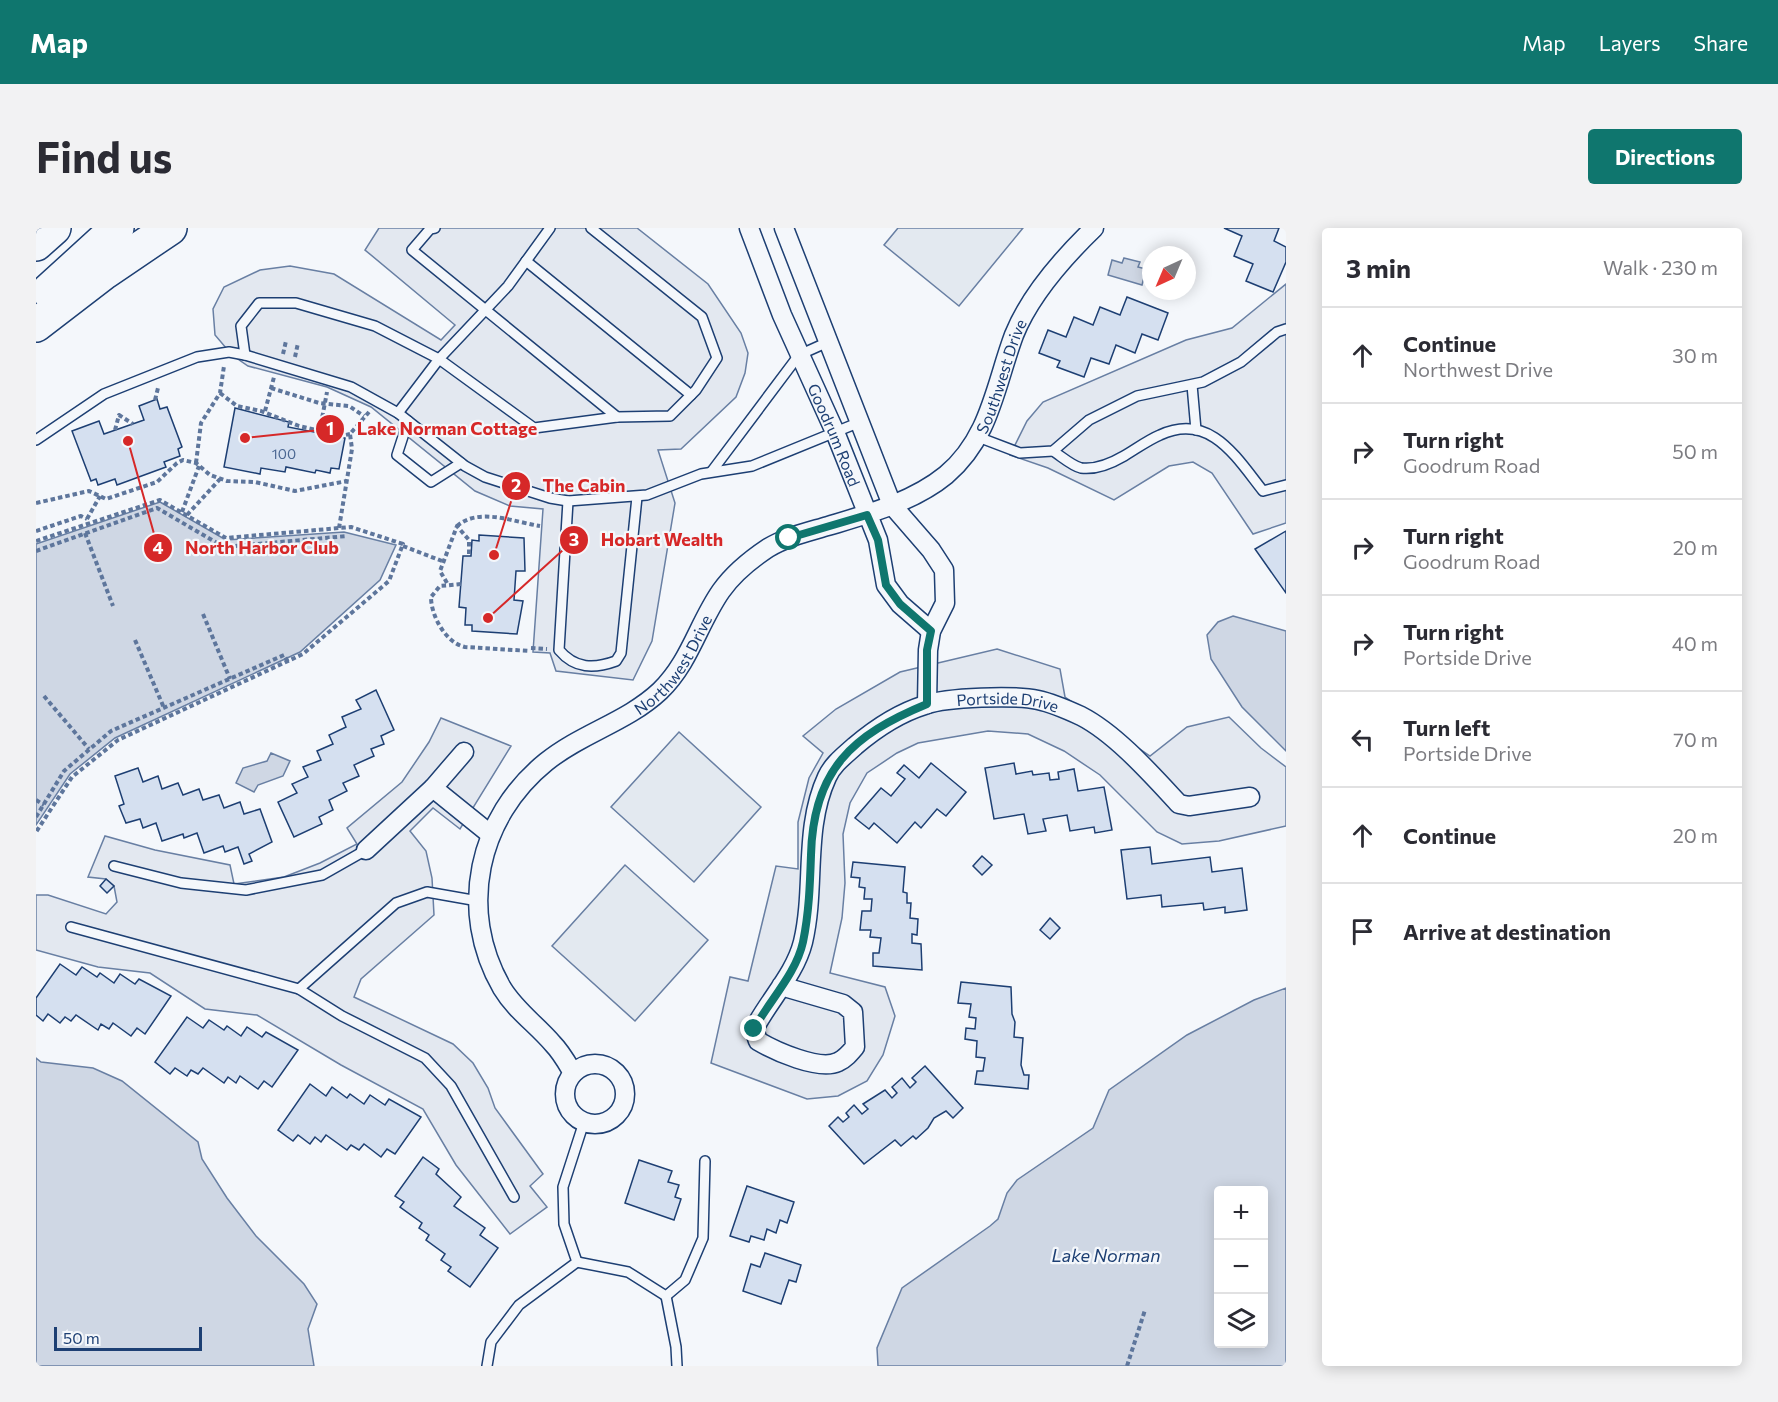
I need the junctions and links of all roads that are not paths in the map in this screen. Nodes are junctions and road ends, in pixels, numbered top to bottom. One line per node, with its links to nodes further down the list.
1 (54, 228): 11 (highway)
2 (89, 228): 13 (highway)
3 (117, 228): 14 (highway)
4 (170, 228): 16 (highway)
5 (435, 228): 15 (lane)
6 (550, 228): 12 (lane)
7 (591, 228): 23 (lane)
8 (749, 228): 20 (street, Goodrum Road)
9 (784, 228): 18 (street, Goodrum Road)
10 (1094, 228): 30 (street, Southwest Drive)
11 (36, 244)
12 (526, 261): 15 (lane); 23 (lane)
13 (36, 276)
14 (36, 302)
15 (486, 310): 21 (lane); 25 (lane)
16 (36, 325)
17 (1286, 329): 22 (lane)
18 (828, 342): 20 (lane); 27 (street, Goodrum Road)
19 (245, 355): 21 (lane); 24 (lane); 31 (lane)
20 (799, 355): 29 (street, Goodrum Road); 34 (lane)
21 (439, 359): 24 (lane); 25 (lane)
22 (1192, 385): 28 (lane); 32 (lane)
23 (691, 395): 25 (lane)
24 (398, 413): 26 (lane)
25 (617, 417)
26 (408, 421): 33 (lane); 33 (lane)
27 (860, 422): 29 (lane); 38 (street, Goodrum Road)
28 (1196, 430): 32 (lane); 35 (lane)
29 (836, 432): 34 (lane); 39 (street, Goodrum Road)
30 (978, 437): 32 (lane); 38 (street, Southwest Drive)
31 (36, 441)
32 (1053, 451)
33 (463, 465): 37 (lane)
34 (712, 471): 36 (lane)
35 (1286, 485)
36 (637, 497): 37 (lane); 37 (lane)
37 (568, 501)
38 (892, 505): 39 (street, Southwest Drive); 40 (street, Goodrum Road)
39 (867, 515): 40 (street, Goodrum Road); 45 (street, Northwest Drive)
40 (931, 631): 41 (street, Goodrum Road)
41 (927, 704): 44 (street, Portside Drive); 50 (street, Portside Drive)
42 (464, 752): 43 (street)
43 (433, 788): 45 (street); 46 (street)
44 (1250, 797)
45 (490, 834): 48 (street, Northwest Drive)
46 (366, 850): 47 (lane)
47 (114, 866)
48 (478, 901): 51 (lane); 52 (street, Northwest Drive)
49 (71, 927): 51 (lane)
50 (781, 986): 50 (street)
51 (299, 989): 55 (lane)
52 (573, 1072): 53 (street); 53 (street)
53 (584, 1122): 56 (lane)
54 (705, 1161): 57 (lane)
55 (514, 1197)
56 (577, 1262): 57 (lane); 58 (lane)
57 (666, 1296): 59 (lane)
58 (487, 1366)
59 (677, 1366)

